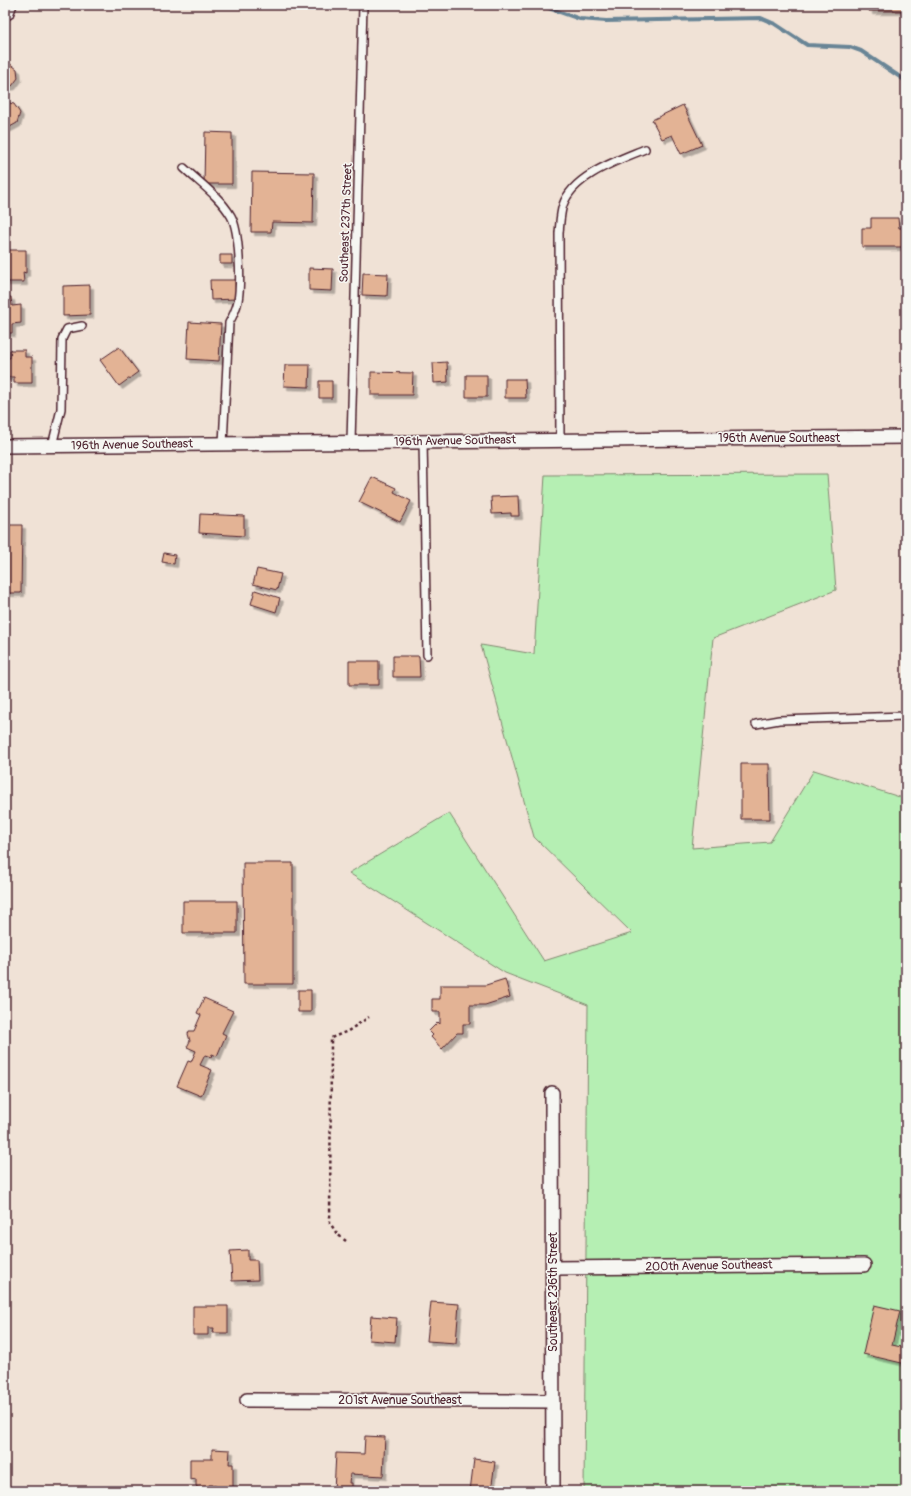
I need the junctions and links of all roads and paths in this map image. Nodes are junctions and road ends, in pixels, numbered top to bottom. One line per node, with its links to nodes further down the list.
1 (13, 5): 3 (lane)
2 (363, 5): 10 (lane, Southeast 237th Street)
3 (5, 16)
4 (645, 149): 8 (lane)
5 (184, 168): 11 (lane)
6 (82, 326): 13 (lane)
7 (906, 437): 8 (street, 196th Avenue Southeast)
8 (560, 440): 9 (street, 196th Avenue Southeast)
9 (423, 441): 10 (street, 196th Avenue Southeast); 14 (lane)
10 (351, 442): 11 (street, 196th Avenue Southeast)
11 (223, 444): 13 (street, 196th Avenue Southeast)
12 (5, 446): 13 (street, 196th Avenue Southeast)
13 (52, 446)
14 (427, 655)
15 (906, 716): 16 (lane)
16 (756, 724)
17 (369, 1017): 19 (path)
18 (552, 1093): 21 (street, Southeast 236th Street)
19 (346, 1241)
20 (864, 1265): 21 (street, 200th Avenue Southeast)
21 (553, 1268): 23 (street, Southeast 236th Street)
22 (247, 1400): 23 (street, 201st Avenue Southeast)
23 (553, 1401): 24 (street, Southeast 236th Street)
24 (553, 1491)

